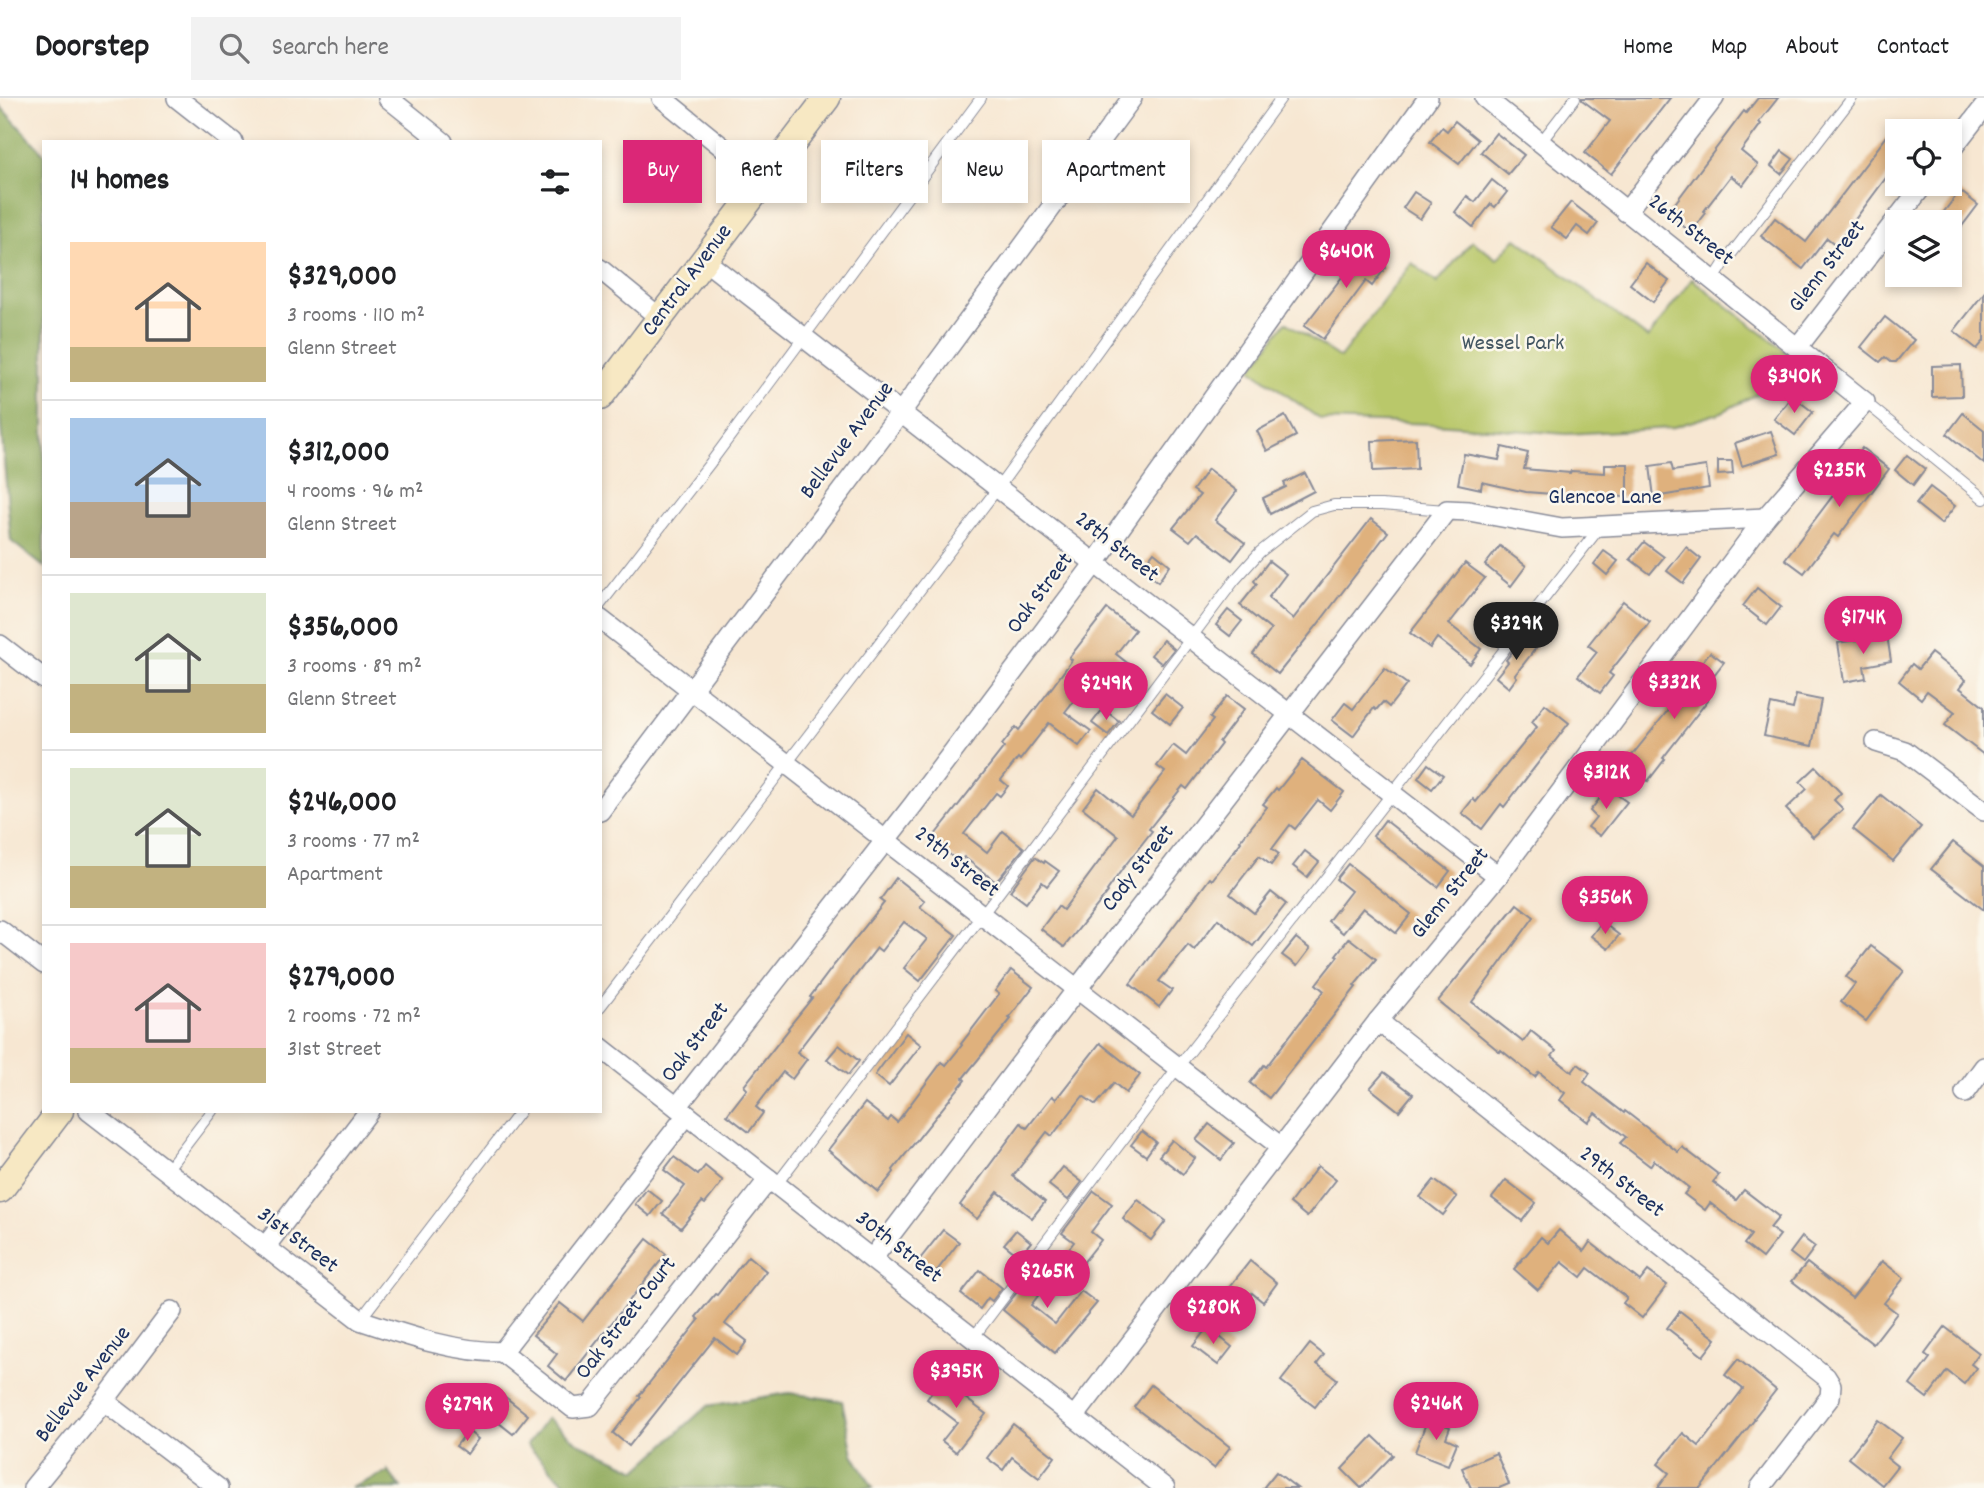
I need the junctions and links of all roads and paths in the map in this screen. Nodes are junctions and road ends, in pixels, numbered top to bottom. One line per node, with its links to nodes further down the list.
1 (177, 98): 15 (street)
2 (388, 98): 16 (street)
3 (662, 98): 18 (street)
4 (827, 98): 17 (street, Central Avenue)
5 (981, 98): 27 (lane)
6 (1132, 98): 31 (street, Bellevue Avenue)
7 (1281, 98): 32 (lane)
8 (1428, 98): 37 (street, Oak Street)
9 (1485, 98): 19 (street, 26th Street)
10 (1575, 98): 19 (lane)
11 (1714, 98): 22 (street)
12 (1852, 98): 25 (lane)
13 (1984, 107): 14 (street)
14 (1962, 135)
15 (230, 140)
16 (440, 140)
17 (795, 140)
18 (716, 142)
19 (1541, 142): 22 (street, 26th Street)
20 (1915, 196): 28 (street, Glenn Street)
21 (747, 203): 23 (street, Central Avenue)
22 (1626, 212): 25 (street, 26th Street)
23 (704, 260): 26 (street, Central Avenue); 27 (street, 28th Street)
24 (602, 271): 26 (street)
25 (1713, 281): 28 (street, 26th Street)
26 (660, 318): 29 (street, Central Avenue)
27 (803, 337): 31 (street, 28th Street); 38 (lane)
28 (1797, 348): 30 (street, 26th Street)
29 (602, 394)
30 (1865, 402): 33 (lane); 35 (street, Glenn Street)
31 (901, 412): 32 (street, 28th Street); 43 (street, Bellevue Avenue)
32 (998, 488): 37 (street, 28th Street); 46 (lane)
33 (1984, 499)
34 (1447, 510): 36 (street, Glencoe Lane); 40 (lane); 44 (street, Cody Street)
35 (1765, 518): 36 (street, Glencoe Lane); 51 (street, Glenn Street)
36 (1601, 526): 47 (lane)
37 (1095, 563): 40 (street, 28th Street); 50 (street, Oak Street)
38 (602, 602)
39 (602, 620): 43 (street, 29th Street)
40 (1191, 638): 44 (street, 28th Street); 52 (lane)
41 (0, 645): 42 (street)
42 (42, 677)
43 (693, 690): 46 (street, 29th Street); 48 (street, Bellevue Avenue)
44 (1289, 714): 47 (street, 28th Street); 55 (street, Cody Street)
45 (1876, 743): 49 (street)
46 (787, 763): 50 (street, 29th Street); 56 (lane)
47 (1392, 793): 51 (street, 28th Street); 59 (lane)
48 (602, 808)
49 (1984, 811)
50 (886, 839): 52 (street, 29th Street); 62 (street, Oak Street)
51 (1498, 876): 57 (street, Glenn Street)
52 (982, 915): 55 (street, 29th Street); 70 (lane)
53 (0, 930): 54 (street)
54 (42, 962)
55 (1077, 989): 59 (street, 29th Street); 73 (street, Cody Street)
56 (602, 1004)
57 (1378, 1021): 68 (street, Glenn Street); 83 (street, 29th Street)
58 (602, 1049): 62 (street, 30th Street)
59 (1178, 1067): 68 (street, 29th Street); 76 (lane)
60 (1984, 1067): 61 (street)
61 (1965, 1093)
62 (682, 1111): 70 (street, 30th Street); 77 (street, Oak Street)
63 (58, 1113): 71 (street)
64 (92, 1113): 69 (street, 31st Street)
65 (210, 1113): 69 (lane)
66 (367, 1113): 72 (street)
67 (518, 1113): 75 (lane)
68 (1281, 1147): 79 (street, Glenn Street)
69 (166, 1171): 72 (street, 31st Street)
70 (772, 1182): 73 (street, 30th Street); 77 (street, Oak Street Court)
71 (0, 1190)
72 (265, 1247): 75 (street, 31st Street)
73 (872, 1259): 76 (street, 30th Street)
74 (172, 1311): 78 (street, Bellevue Avenue)
75 (360, 1320): 77 (street, 31st Street)
76 (973, 1338): 79 (street, 30th Street)
77 (502, 1352)
78 (104, 1401): 80 (street, Bellevue Avenue); 81 (street)
79 (1074, 1417): 82 (street, 30th Street)
80 (33, 1488)
81 (218, 1488)
82 (1165, 1488)
83 (1760, 1488)

